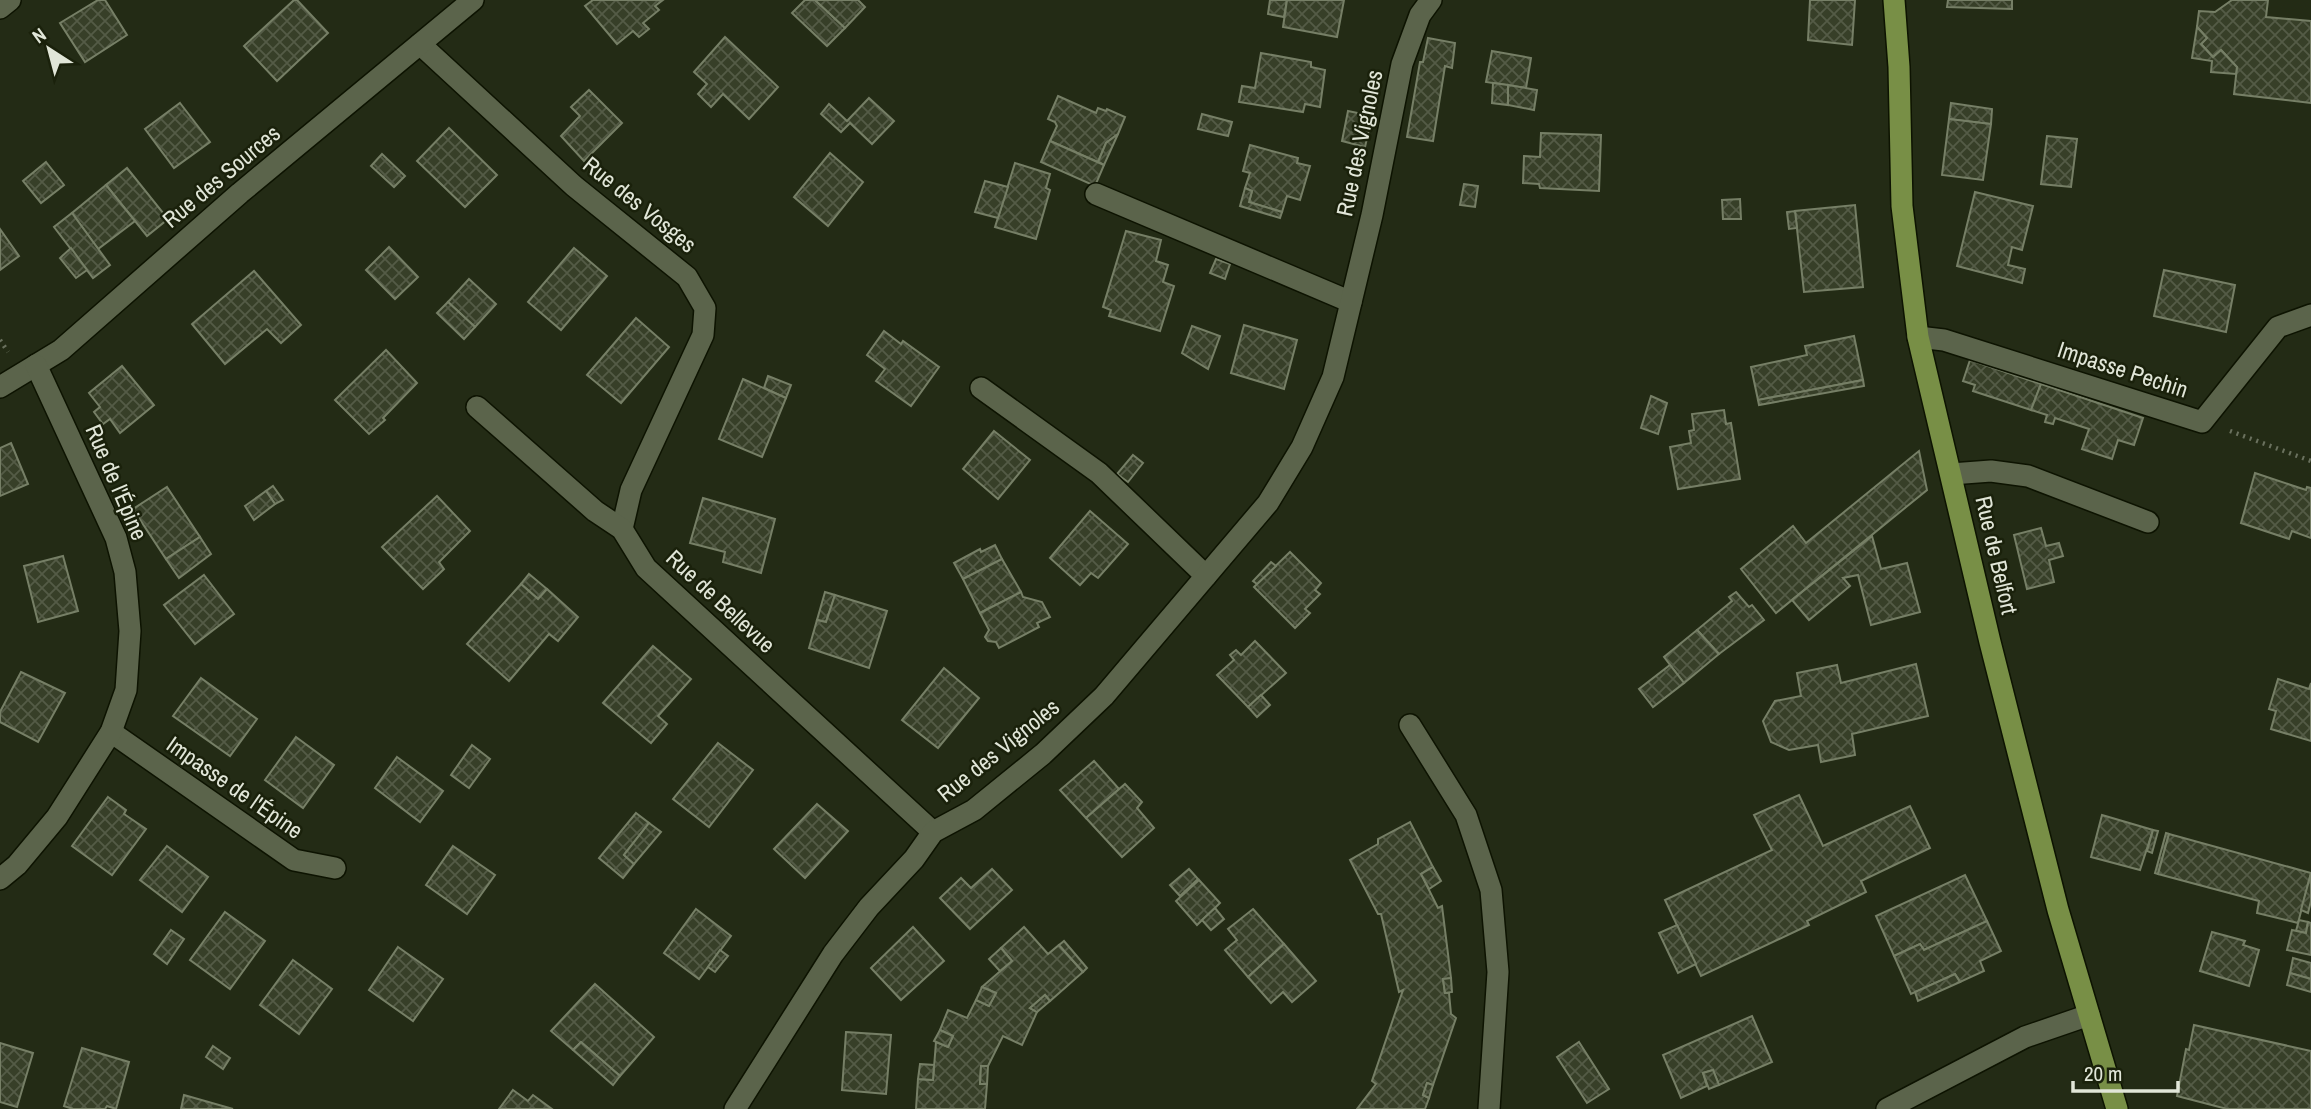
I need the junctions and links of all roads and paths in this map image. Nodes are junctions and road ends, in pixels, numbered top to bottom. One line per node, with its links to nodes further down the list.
1 (10, 0): 5 (street)
2 (472, 0): 6 (street, Rue des Sources)
3 (1432, 0): 8 (street, Rue des Vignoles)
4 (1894, 0): 10 (main road, Rue de Belfort)
5 (0, 8)
6 (420, 44): 11 (street, Rue des Sources); 19 (street, Rue des Vosges)
7 (1096, 194): 8 (street)
8 (1351, 302): 20 (street, Rue des Vignoles)
9 (2311, 315): 15 (street, Impasse Pechin)
10 (1918, 337): 15 (street, Impasse Pechin); 17 (main road, Rue de Belfort)
11 (36, 365): 12 (street, Rue des Sources); 22 (street, Rue de l'Épine)
12 (0, 387)
13 (981, 388): 20 (street)
14 (477, 407): 19 (street, Rue de Bellevue)
15 (2202, 422): 16 (path)
16 (2311, 461)
17 (1951, 474): 18 (street); 26 (main road, Rue de Belfort)
18 (2148, 522)
19 (622, 529): 23 (street, Rue de Bellevue)
20 (1206, 576): 23 (street, Rue des Vignoles)
21 (1410, 725): 28 (street)
22 (111, 732): 24 (street, Impasse de l'Épine); 25 (street, Rue de l'Épine)
23 (933, 832): 27 (street, Rue des Vignoles)
24 (335, 868)
25 (0, 879)
26 (2089, 1015): 29 (street); 30 (main road, Rue de Belfort)
27 (744, 1105)
28 (1489, 1109)
29 (1887, 1109)
30 (2118, 1109)

